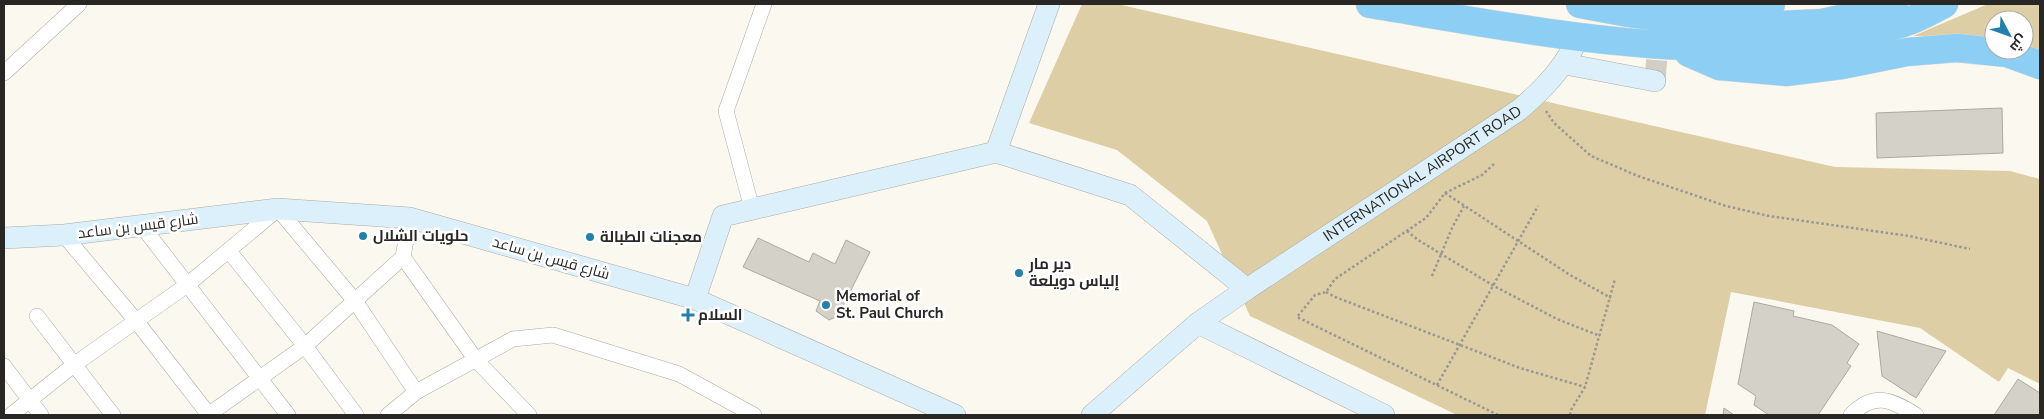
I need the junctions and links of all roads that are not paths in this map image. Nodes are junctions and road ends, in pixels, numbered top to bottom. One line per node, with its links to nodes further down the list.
1 (79, 4): 14 (street)
2 (764, 4): 18 (street)
3 (1049, 4): 16 (main road)
4 (1370, 4): 10 (highway)
5 (1580, 4): 9 (highway)
6 (1771, 4): 9 (highway)
7 (1894, 4): 9 (highway)
8 (1944, 4): 11 (highway)
9 (1628, 13)
10 (1579, 38): 11 (highway); 12 (main road, INTERNATIONAL AIRPORT ROAD)
11 (1674, 47): 13 (highway)
12 (1565, 64): 15 (main road); 26 (main road, INTERNATIONAL AIRPORT ROAD)
13 (2040, 65)
14 (4, 73)
15 (1655, 81)
16 (996, 152): 18 (main road); 26 (main road)
17 (278, 209): 19 (main road, شارع قيس بن ساعد); 20 (main road, شارع قيس بن ساعد); 23 (street); 28 (street)
18 (752, 209): 27 (main road)
19 (410, 218): 24 (street); 27 (main road, شارع قيس بن ساعد)
20 (142, 226): 21 (main road, شارع قيس بن ساعد); 25 (street)
21 (64, 235): 22 (main road, شارع قيس بن ساعد); 30 (street)
22 (4, 238)
23 (229, 251): 25 (street); 32 (street)
24 (403, 257): 28 (street); 33 (street)
25 (187, 285): 30 (street); 36 (street)
26 (1247, 289): 31 (main road, INTERNATIONAL AIRPORT ROAD)
27 (695, 300): 48 (main road, شارع قيس بن ساعد)
28 (356, 301): 32 (street); 37 (street)
29 (37, 316): 34 (street)
30 (137, 322): 34 (street); 43 (street)
31 (1198, 323): 49 (main road); 50 (main road)
32 (305, 346): 36 (street); 45 (street)
33 (476, 360): 37 (street); 46 (street); 47 (street)
34 (75, 364): 38 (street); 42 (street)
35 (4, 366): 38 (street)
36 (259, 379): 43 (street); 44 (street)
37 (416, 392): 39 (street)
38 (30, 401): 40 (street); 41 (street)
39 (396, 413)
40 (12, 415)
41 (41, 415)
42 (113, 415)
43 (208, 415)
44 (288, 415)
45 (356, 415)
46 (529, 415)
47 (754, 415)
48 (955, 415)
49 (1092, 415)
50 (1384, 415)
51 (1851, 415): 52 (street)
52 (1916, 415)

